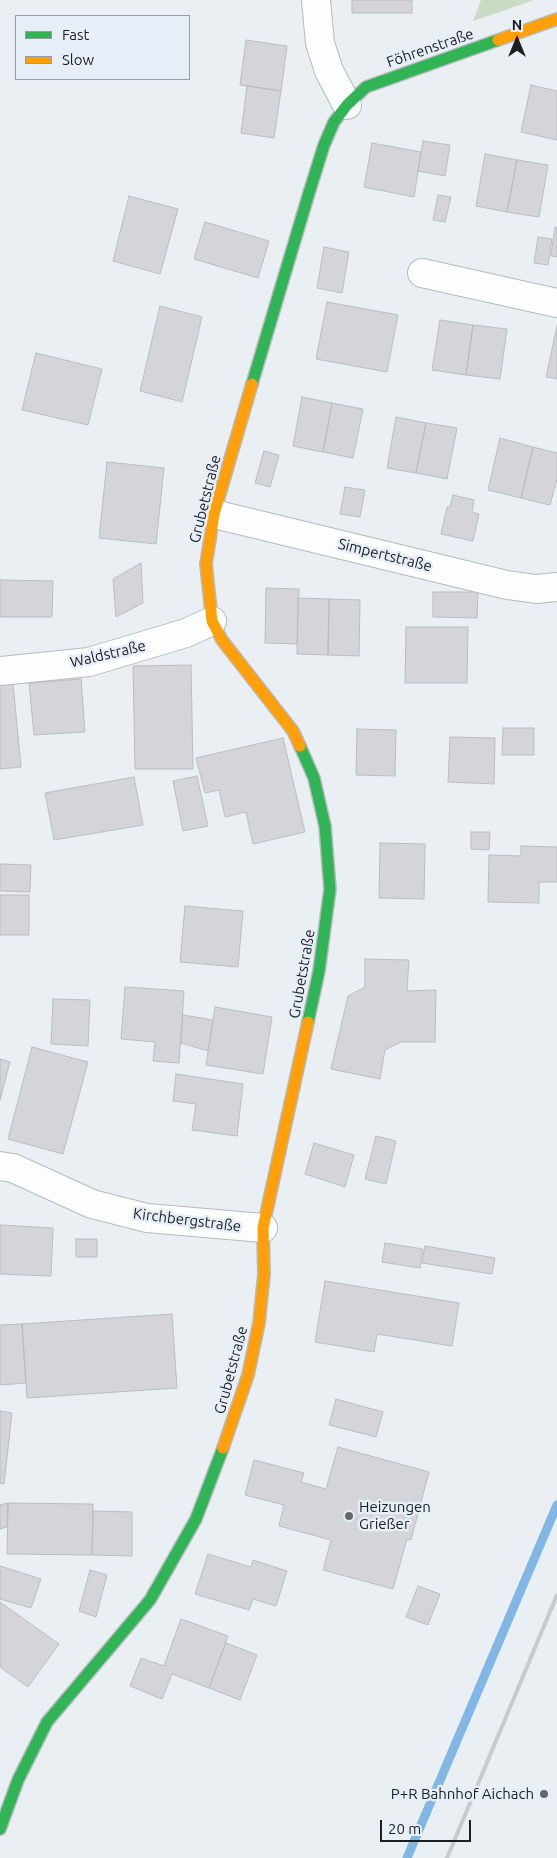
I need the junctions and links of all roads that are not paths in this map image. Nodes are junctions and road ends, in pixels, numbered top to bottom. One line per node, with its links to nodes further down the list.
1 (316, 0): 3 (street)
2 (557, 19): 3 (street, Föhrenstraße)
3 (347, 105): 6 (street, Grubetstraße)
4 (422, 272): 5 (street)
5 (557, 303)
6 (214, 514): 7 (street, Simpertstraße); 8 (street, Grubetstraße)
7 (557, 587)
8 (212, 621): 9 (street, Waldstraße); 11 (street, Grubetstraße)
9 (0, 671)
10 (0, 1166): 11 (street, Kirchbergstraße)
11 (264, 1228): 12 (street, Grubetstraße)
12 (0, 1829)

